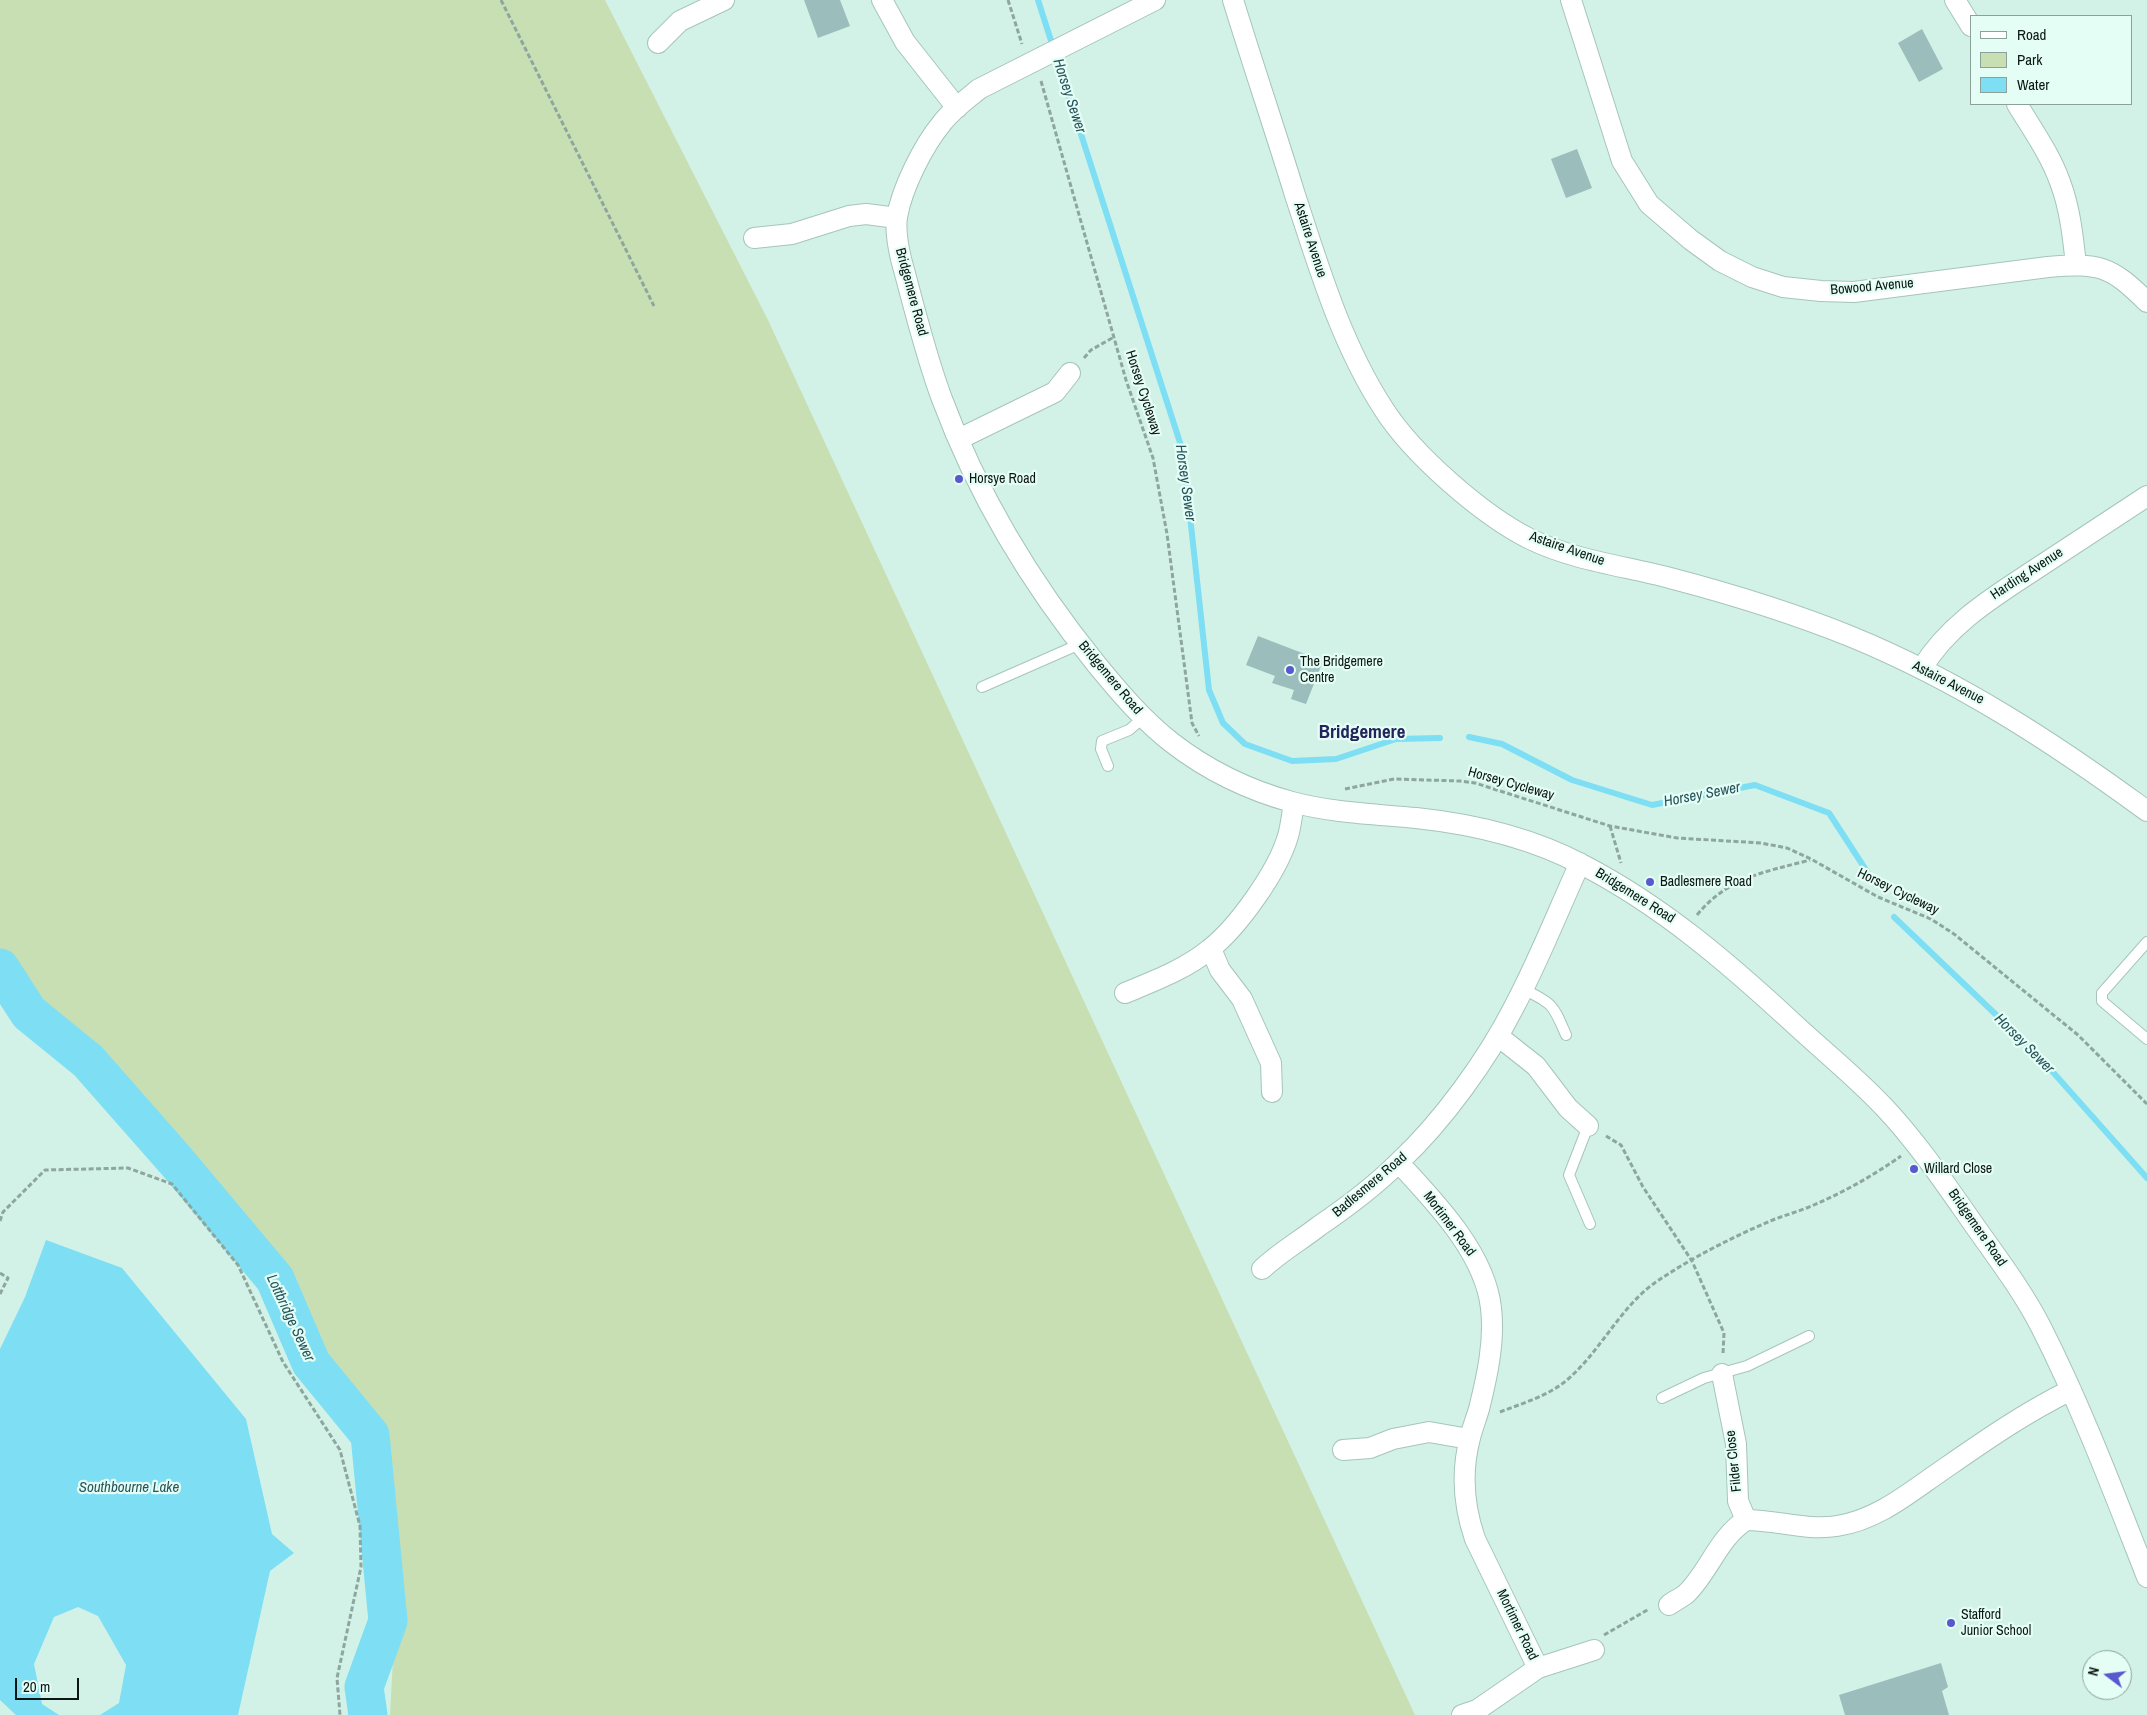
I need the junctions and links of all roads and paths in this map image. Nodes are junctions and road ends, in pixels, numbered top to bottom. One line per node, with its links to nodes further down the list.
1 (501, 0): 18 (path)
2 (724, 0): 10 (street)
3 (882, 0): 13 (street)
4 (1008, 0): 11 (path, Horsey Cycleway)
5 (1154, 0): 11 (street, Bridgemere Road)
6 (1233, 0): 24 (street, Astaire Avenue)
7 (1571, 0): 16 (street, Bowood Avenue)
8 (1955, 0): 9 (street)
9 (1970, 24)
10 (658, 43)
11 (1037, 59): 13 (street, Bridgemere Road); 19 (path, Horsey Cycleway)
12 (2018, 105): 16 (street)
13 (957, 108): 14 (street, Bridgemere Road)
14 (897, 218): 15 (street); 21 (street, Bridgemere Road)
15 (754, 238)
16 (2076, 265): 17 (street, Bowood Avenue)
17 (2147, 302)
18 (654, 306)
19 (1114, 337): 20 (path); 27 (path, Horsey Cycleway)
20 (1070, 373): 21 (street)
21 (959, 439): 23 (street, Bridgemere Road)
22 (2147, 496): 24 (street, Harding Avenue)
23 (1080, 644): 25 (lane); 26 (street, Bridgemere Road)
24 (1922, 668): 31 (street, Astaire Avenue)
25 (982, 687)
26 (1143, 718): 28 (lane); 30 (street, Bridgemere Road)
27 (1202, 743)
28 (1108, 766)
29 (1337, 790): 32 (path, Horsey Cycleway)
30 (1294, 802): 34 (street, Bridgemere Road); 38 (street)
31 (2147, 811)
32 (1610, 826): 33 (path, Horsey Cycleway); 35 (path)
33 (1811, 859): 36 (path); 45 (path, Horsey Cycleway)
34 (1580, 863): 35 (street, Bridgemere Road); 39 (street, Badlesmere Road)
35 (1630, 891): 36 (street, Bridgemere Road)
36 (1685, 929): 47 (street, Bridgemere Road)
37 (2147, 942): 43 (lane)
38 (1211, 949): 40 (street); 44 (street)
39 (1523, 989): 41 (lane); 42 (street, Badlesmere Road)
40 (1125, 993)
41 (1566, 1035)
42 (1498, 1036): 46 (street); 48 (street, Badlesmere Road)
43 (2147, 1039)
44 (1272, 1092)
45 (2147, 1104)
46 (1588, 1126): 50 (lane); 51 (path)
47 (1918, 1145): 51 (path); 57 (street, Bridgemere Road)
48 (1398, 1163): 52 (street, Badlesmere Road); 59 (street, Mortimer Road)
49 (0, 1221): 68 (path)
50 (1590, 1224)
51 (1692, 1261): 56 (path); 59 (path)
52 (1262, 1270)
53 (0, 1273): 54 (path)
54 (0, 1294)
55 (1809, 1336): 56 (lane)
56 (1722, 1374): 58 (lane); 62 (street, Filder Close)
57 (2070, 1390): 62 (street); 63 (street, Bridgemere Road)
58 (1662, 1398)
59 (1478, 1412): 60 (street, Mortimer Road)
60 (1470, 1439): 61 (street); 66 (street, Mortimer Road)
61 (1343, 1450)
62 (1746, 1520): 64 (street)
63 (2147, 1577)
64 (1669, 1605): 65 (path)
65 (1594, 1650): 66 (street, Mortimer Road)
66 (1538, 1668): 67 (street, Mortimer Road)
67 (1472, 1713)
68 (340, 1715)

